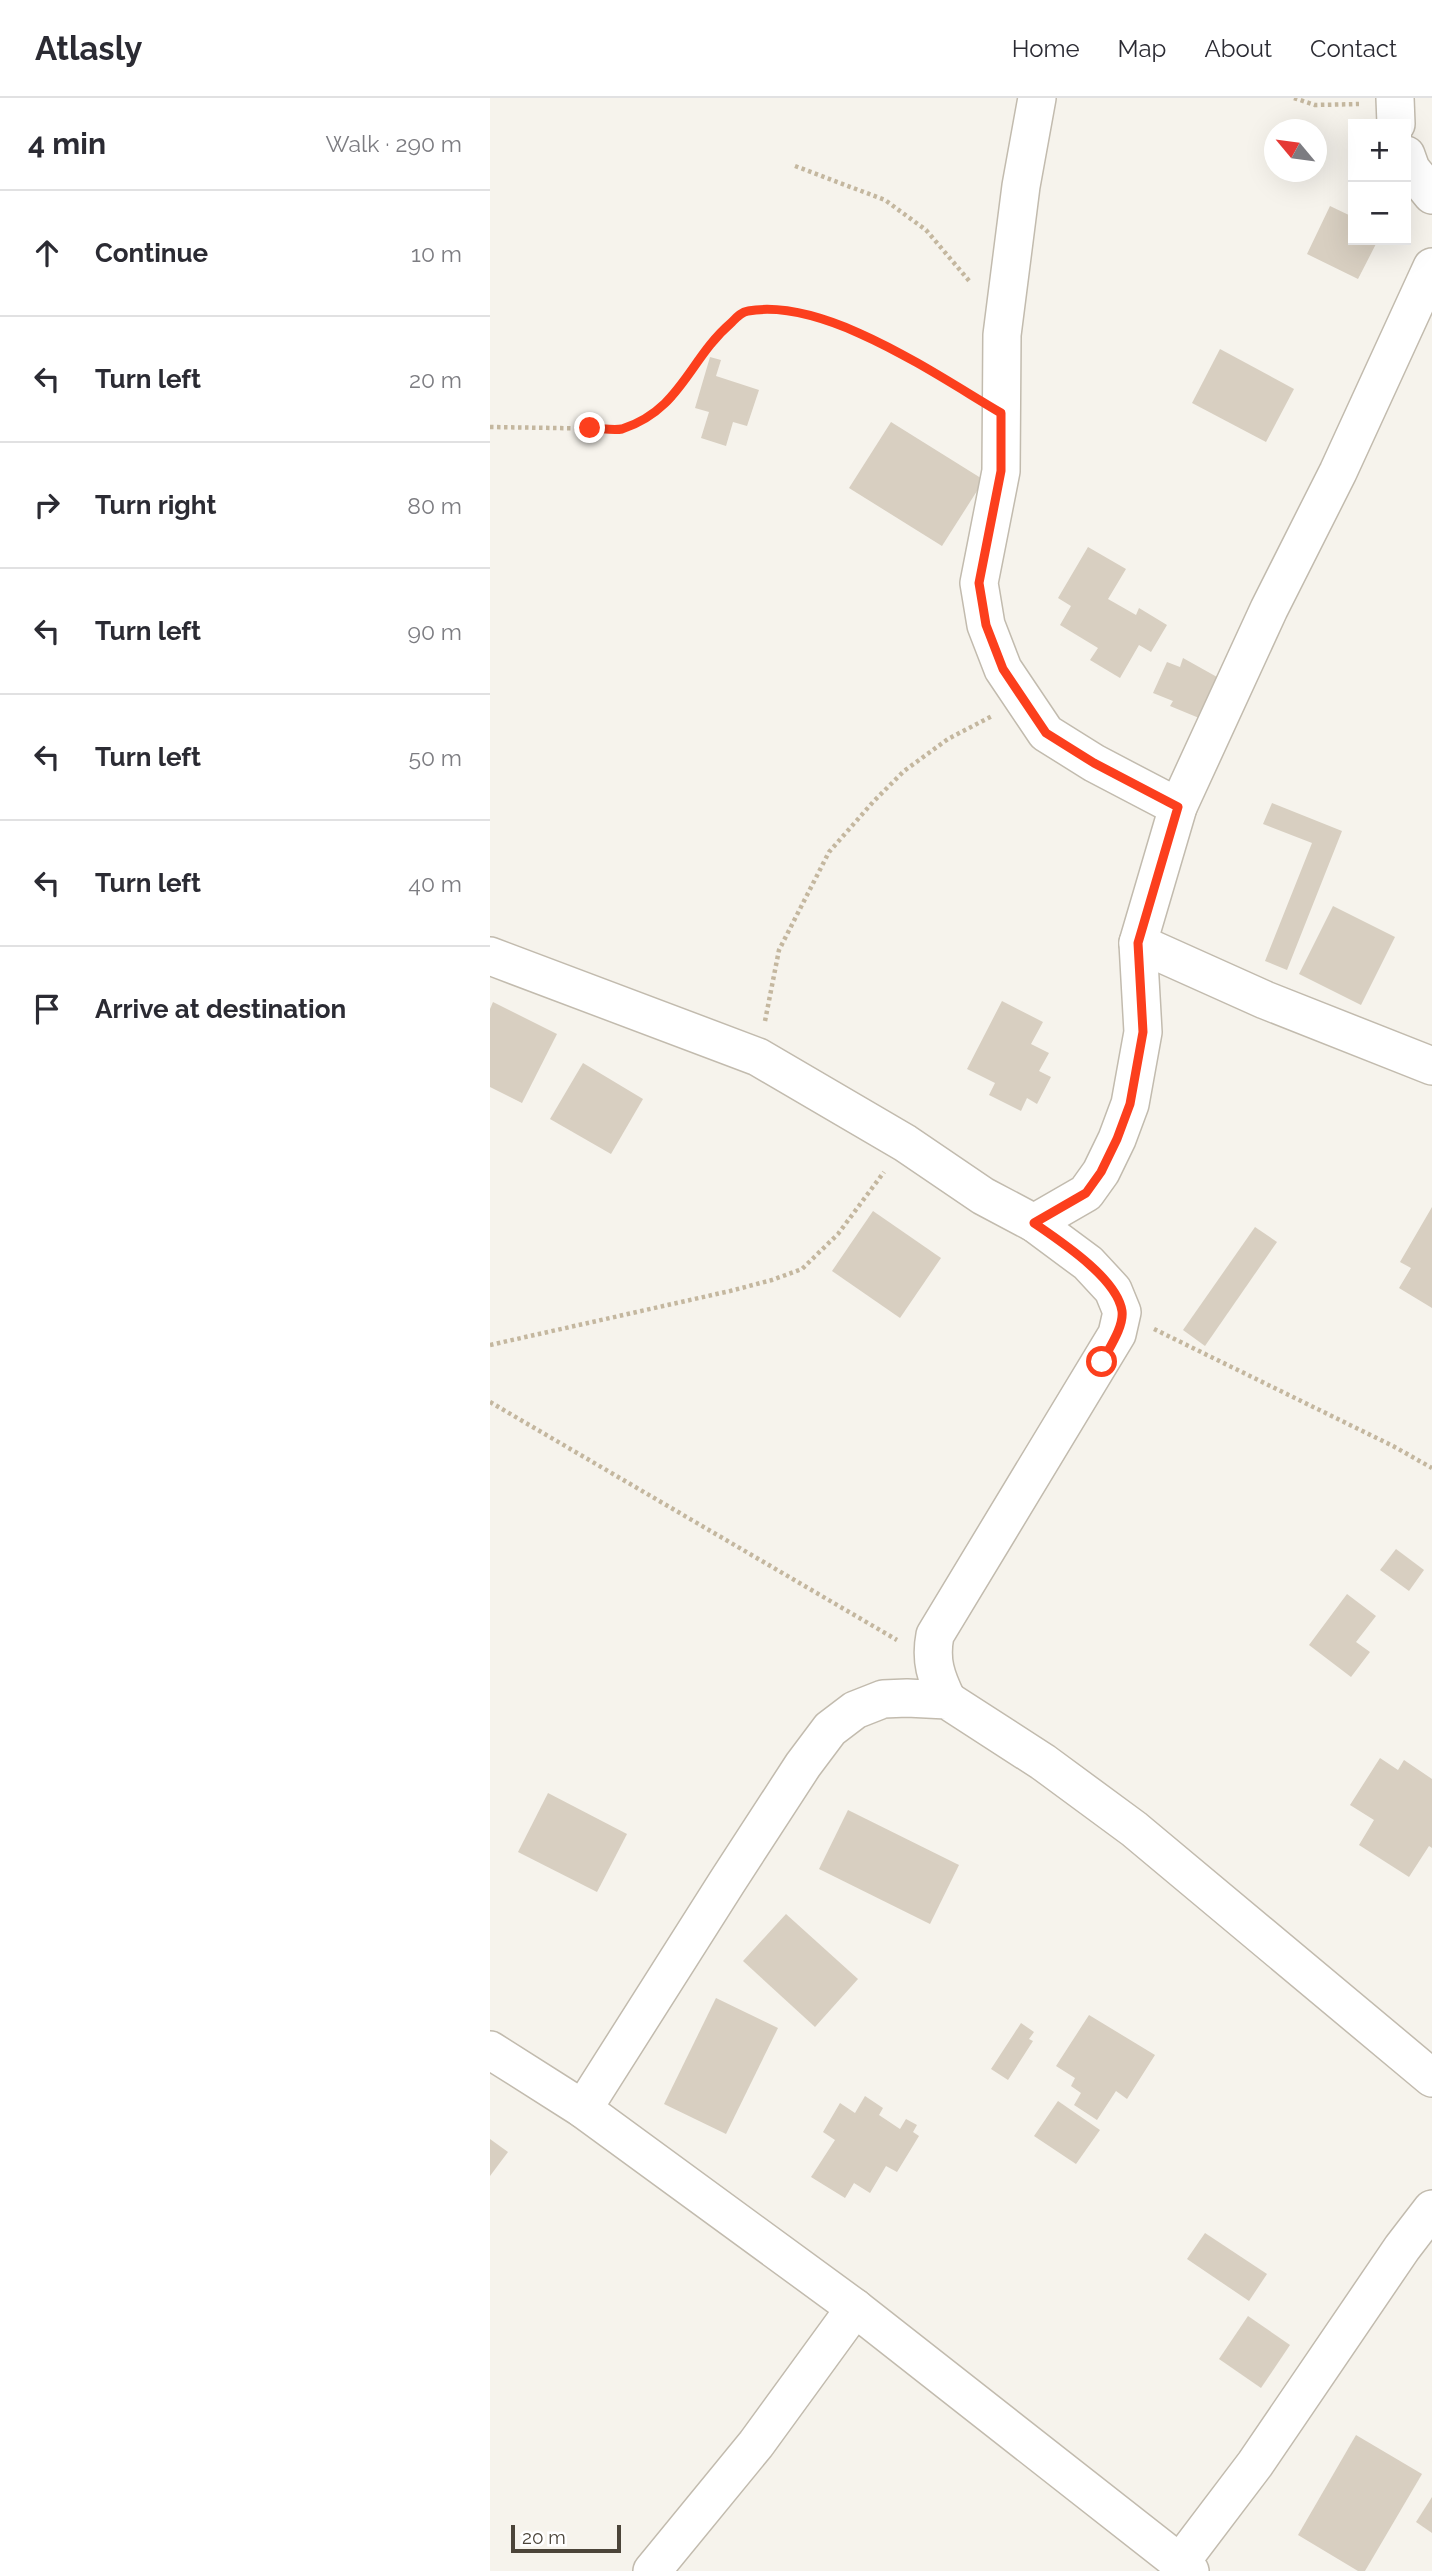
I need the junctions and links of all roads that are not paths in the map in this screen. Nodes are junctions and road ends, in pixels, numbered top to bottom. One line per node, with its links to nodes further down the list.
1 (1037, 98): 5 (street)
2 (1411, 169): 3 (street)
3 (1432, 195)
4 (1432, 267): 5 (street)
5 (1178, 807): 6 (street)
6 (1138, 943): 8 (street); 9 (street)
7 (490, 956): 9 (street)
8 (1432, 1066)
9 (1034, 1223): 10 (street)
10 (947, 1700): 12 (street); 13 (street)
11 (490, 2050): 13 (street)
12 (1432, 2078)
13 (583, 2109): 15 (street)
14 (1432, 2209): 16 (street)
15 (855, 2308): 16 (street); 17 (street)
16 (1185, 2567)
17 (652, 2571)

